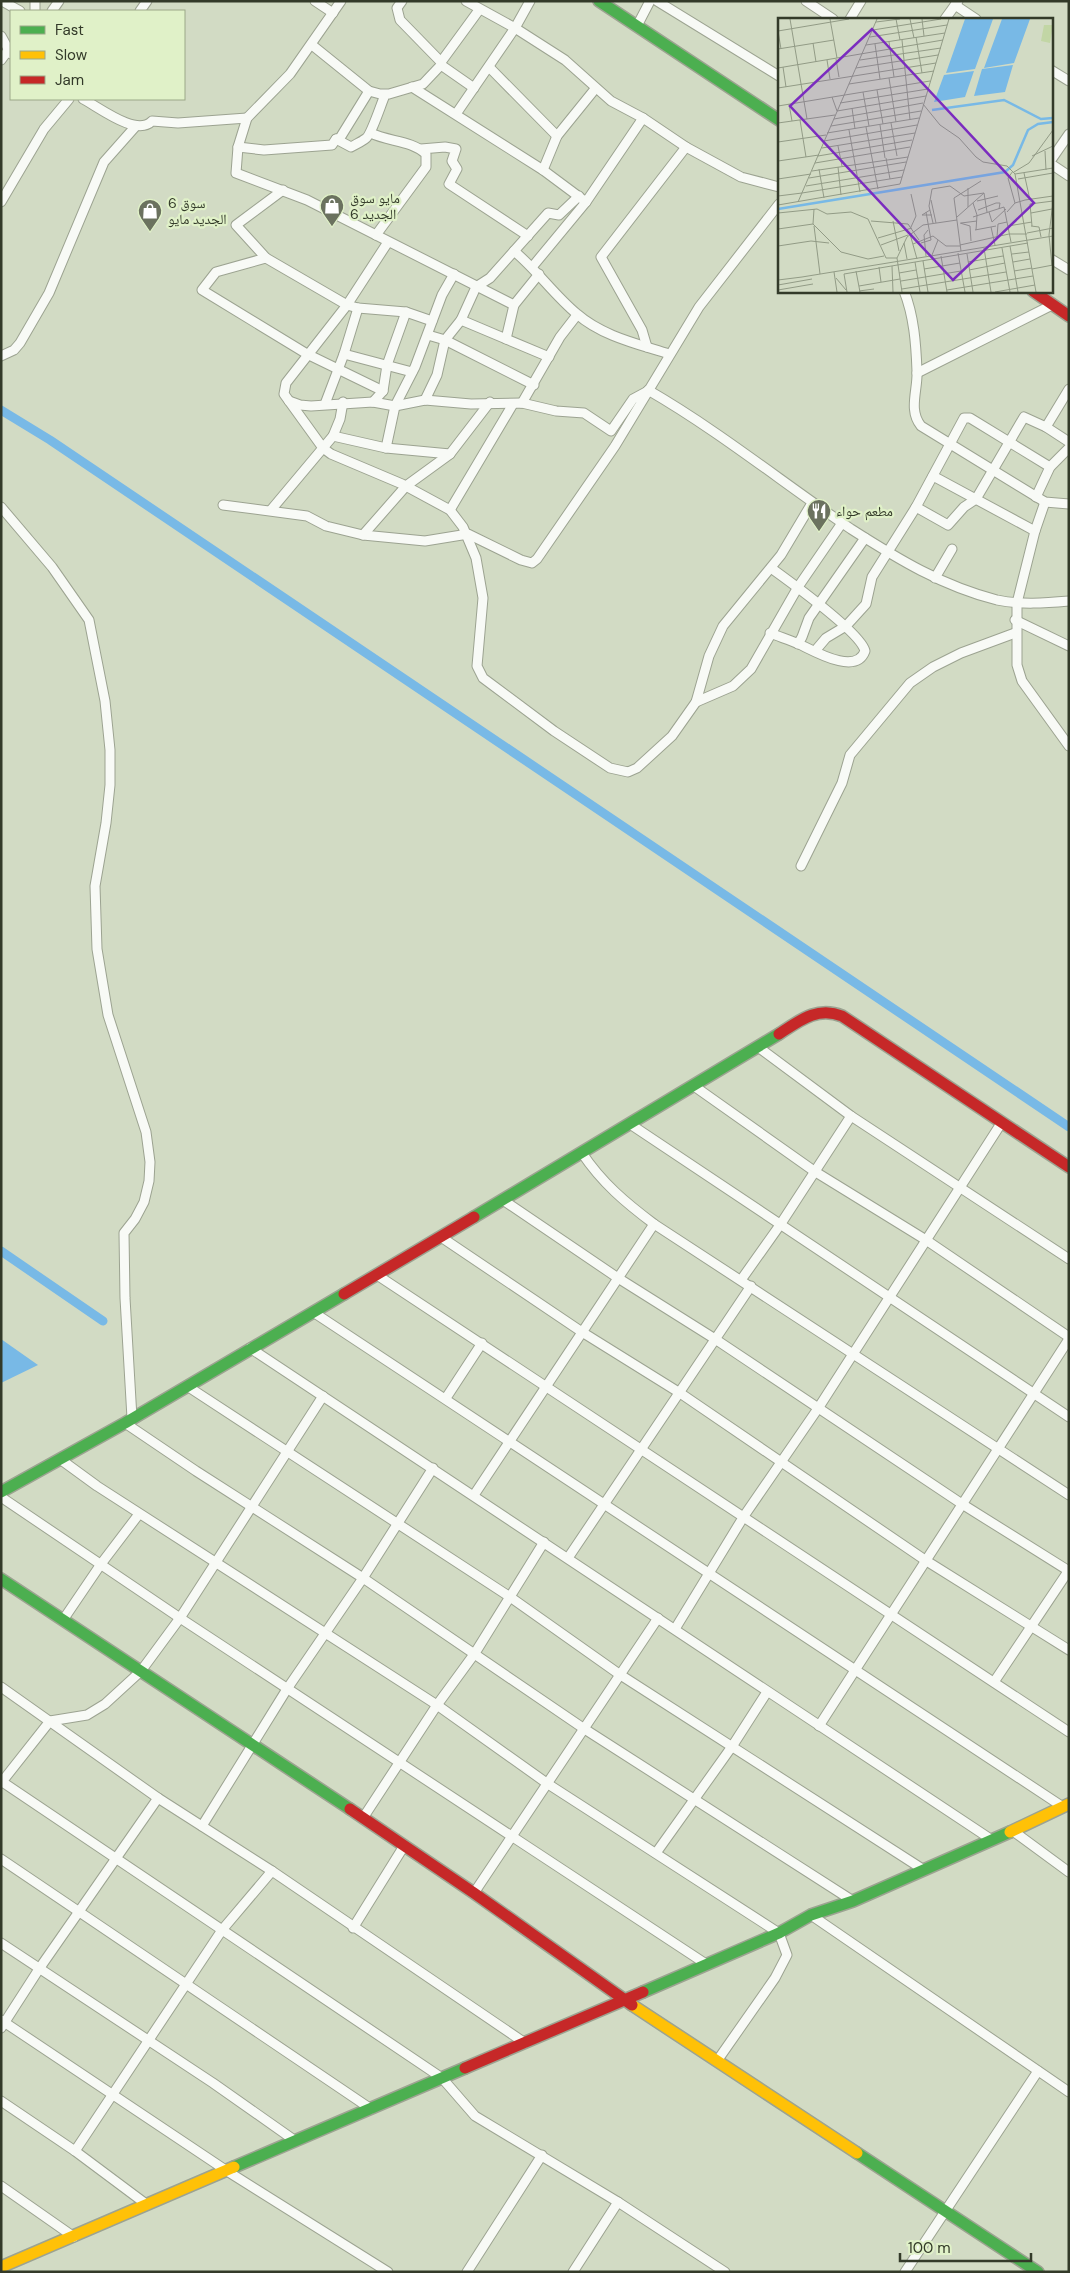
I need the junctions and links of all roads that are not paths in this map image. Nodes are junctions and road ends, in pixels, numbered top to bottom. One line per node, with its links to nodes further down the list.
1 (2, 1): 13 (street)
2 (316, 1): 15 (street)
3 (341, 1): 15 (street)
4 (402, 1): 26 (street)
5 (466, 1): 14 (street)
6 (530, 1): 21 (street)
7 (599, 1): 20 (street)
8 (650, 1): 20 (street)
9 (657, 1): 29 (street)
10 (806, 1): 16 (street)
11 (862, 1): 17 (street)
12 (957, 3): 18 (street); 19 (street)
13 (18, 10)
14 (479, 10): 21 (street); 26 (street)
15 (333, 13): 23 (street)
16 (832, 18)
17 (851, 18)
18 (946, 18)
19 (975, 18)
20 (636, 26): 41 (street)
21 (515, 28): 27 (street); 33 (street)
22 (1, 36): 24 (street)
23 (312, 45): 34 (street); 39 (street)
24 (10, 52): 25 (street)
25 (1, 60)
26 (441, 64): 31 (street); 32 (street)
27 (489, 67): 32 (street); 45 (street)
28 (1052, 71): 30 (street)
29 (778, 75)
30 (1069, 81)
31 (412, 88): 35 (street); 38 (street)
32 (474, 88): 38 (street)
33 (595, 89): 40 (street); 45 (street)
34 (369, 90): 35 (street); 46 (street)
35 (385, 95): 43 (street)
36 (68, 100): 57 (street)
37 (86, 100): 42 (street)
38 (456, 114): 52 (street)
39 (247, 118): 42 (street); 47 (street)
40 (643, 118): 48 (street); 56 (street)
41 (778, 119)
42 (136, 127): 87 (street)
43 (371, 133): 46 (street); 49 (street)
44 (1069, 134): 50 (street)
45 (558, 136): 52 (street)
46 (336, 139): 47 (street)
47 (238, 147): 55 (street)
48 (686, 147): 54 (street); 83 (street)
49 (421, 149): 59 (street); 60 (street)
50 (1052, 159)
51 (1052, 165): 53 (street)
52 (543, 170): 56 (street)
53 (1069, 176)
54 (778, 187)
55 (283, 190): 59 (street); 63 (street)
56 (582, 199): 60 (street); 65 (street)
57 (1, 202)
58 (778, 205): 86 (street)
59 (376, 235): 61 (street)
60 (528, 236): 62 (street)
61 (388, 242): 67 (street); 71 (street)
62 (514, 251): 65 (street); 68 (street)
63 (266, 258): 71 (street); 84 (street)
64 (1052, 260): 66 (street)
65 (536, 270): 72 (street); 76 (street)
66 (1069, 270)
67 (454, 274): 68 (street); 79 (street)
68 (476, 286): 72 (street); 78 (street)
69 (904, 292): 92 (street)
70 (1034, 292): 73 (street)
71 (347, 305): 74 (street); 84 (street)
72 (514, 305): 81 (street)
73 (1052, 305): 77 (street); 92 (street)
74 (358, 308): 75 (street); 85 (street)
75 (406, 312): 79 (street); 89 (street)
76 (577, 315): 83 (street); 88 (street)
77 (1069, 316)
78 (461, 320): 81 (street); 82 (street)
79 (432, 321): 80 (street)
80 (428, 335): 82 (street); 91 (street)
81 (506, 339): 88 (street)
82 (445, 340): 93 (street); 97 (street)
83 (647, 347): 86 (street)
84 (307, 354): 90 (street); 98 (street)
85 (344, 354): 89 (street); 90 (street)
86 (669, 354): 95 (street)
87 (1, 356)
88 (549, 357): 93 (street)
89 (386, 365): 91 (street); 96 (street)
90 (338, 368): 96 (street); 102 (street)
91 (412, 372): 104 (street)
92 (917, 373): 109 (street)
93 (534, 385): 103 (street)
94 (1069, 389): 105 (street)
95 (648, 390): 103 (street); 121 (street); 130 (street)
96 (383, 392): 100 (street)
97 (426, 400): 101 (street); 104 (street)
98 (288, 401): 102 (street); 110 (street)
99 (343, 402): 100 (street); 102 (street); 106 (street)
100 (372, 402): 104 (street)
101 (490, 402): 103 (street); 113 (street)
102 (325, 404)
103 (518, 404): 127 (street)
104 (395, 406): 111 (street)
105 (1046, 427): 107 (street); 108 (street)
106 (333, 436): 110 (street); 111 (street)
107 (1009, 441): 109 (street); 114 (street); 115 (street)
108 (1069, 442)
109 (950, 444): 115 (street); 116 (street)
110 (323, 448): 117 (street); 126 (street)
111 (386, 448): 113 (street)
112 (1069, 448): 114 (street)
113 (450, 454): 117 (street)
114 (1050, 466): 118 (street)
115 (993, 470): 118 (street); 119 (street)
116 (933, 476): 119 (street); 125 (street)
117 (406, 486): 127 (street); 131 (street)
118 (1036, 496): 120 (street)
119 (976, 499): 125 (street); 129 (street)
120 (1045, 502): 122 (street); 129 (street)
121 (812, 503): 128 (street); 135 (street)
122 (1069, 504)
123 (223, 505): 126 (street)
124 (1, 507): 186 (street)
125 (916, 507): 134 (street)
126 (271, 510): 131 (street)
127 (450, 510): 130 (street)
128 (842, 523): 132 (street); 137 (street)
129 (1035, 531): 139 (street)
130 (468, 534): 131 (street); 148 (street)
131 (363, 535)
132 (865, 538): 134 (street); 140 (street)
133 (952, 549): 136 (street)
134 (887, 552): 136 (street); 142 (street)
135 (772, 568): 137 (street); 148 (street)
136 (935, 578): 139 (street)
137 (798, 587): 140 (street); 143 (street)
138 (1068, 600): 139 (street)
139 (1017, 603): 141 (street)
140 (819, 606): 142 (street); 145 (street)
141 (1015, 620): 144 (street); 146 (street)
142 (846, 626): 147 (street); 147 (street)
143 (770, 633): 145 (street); 148 (street)
144 (1015, 634): 149 (street); 150 (street)
145 (798, 644): 147 (street)
146 (1069, 646)
147 (815, 651)
148 (696, 702)
149 (1069, 746)
150 (801, 866)
151 (758, 1047): 152 (street); 153 (street); 154 (street)
152 (694, 1086): 155 (street); 158 (street)
153 (852, 1116): 158 (street); 159 (street)
154 (1002, 1122): 157 (street); 159 (street)
155 (630, 1124): 156 (street); 162 (street)
156 (582, 1153): 160 (street); 161 (street)
157 (1069, 1167)
158 (814, 1171): 162 (street); 164 (street)
159 (961, 1189): 164 (street); 165 (street)
160 (503, 1200): 163 (street); 167 (street)
161 (654, 1224): 167 (street); 168 (street)
162 (780, 1225): 168 (street); 170 (street)
163 (441, 1237): 166 (street); 172 (street)
164 (926, 1240): 170 (street); 173 (street)
165 (1069, 1259)
166 (377, 1275): 171 (street); 175 (street)
167 (618, 1278): 172 (street); 174 (street)
168 (741, 1280): 169 (street)
169 (751, 1286): 174 (street); 177 (street)
170 (889, 1296): 177 (street); 181 (street)
171 (313, 1312): 176 (street); 183 (street)
172 (582, 1332): 179 (street); 180 (street)
173 (1069, 1338): 181 (street)
174 (715, 1339): 180 (street); 184 (street)
175 (482, 1343): 179 (street); 183 (street)
176 (250, 1348): 178 (street); 182 (street)
177 (853, 1352): 184 (street); 189 (street)
178 (188, 1386): 186 (street); 190 (street)
179 (548, 1386): 187 (street); 188 (street)
180 (680, 1393): 188 (street); 192 (street)
181 (1034, 1394): 185 (street); 189 (street)
182 (323, 1396): 190 (street); 193 (street)
183 (446, 1398): 187 (street)
184 (819, 1407): 192 (street); 199 (street)
185 (1069, 1417)
186 (128, 1420): 191 (street); 200 (street)
187 (510, 1440): 195 (street); 198 (street)
188 (642, 1449): 198 (street); 202 (street)
189 (999, 1449): 196 (street); 199 (street)
190 (287, 1452): 200 (street); 203 (street)
191 (60, 1459): 194 (street); 201 (street)
192 (782, 1462): 202 (street); 206 (street)
193 (433, 1468): 195 (street); 203 (street)
194 (1, 1492)
195 (474, 1495): 204 (street)
196 (1069, 1495)
197 (1, 1497): 208 (street)
198 (605, 1503): 205 (street); 210 (street)
199 (962, 1504): 206 (street); 209 (street)
200 (253, 1508): 207 (street); 211 (street)
201 (139, 1514): 207 (street); 208 (street)
202 (744, 1516): 210 (street); 214 (street)
203 (397, 1524): 211 (street); 213 (street)
204 (544, 1542): 205 (street); 213 (street)
205 (568, 1558): 216 (street)
206 (925, 1560): 214 (street); 218 (street)
207 (215, 1563): 215 (street); 220 (street)
208 (101, 1564): 215 (street); 217 (street)
209 (1069, 1571): 218 (street)
210 (710, 1574): 219 (street); 223 (street)
211 (363, 1578): 220 (street); 222 (street)
212 (1, 1579): 217 (street)
213 (510, 1597): 222 (street); 225 (street)
214 (890, 1615): 223 (street); 226 (street)
215 (180, 1618): 224 (street); 228 (street)
216 (658, 1618): 219 (street); 225 (street)
217 (63, 1620): 224 (street)
218 (1032, 1626): 221 (street); 226 (street)
219 (675, 1629): 229 (street)
220 (325, 1632): 228 (street); 230 (street)
221 (1069, 1650)
222 (475, 1653): 230 (street); 233 (street)
223 (855, 1670): 232 (street); 242 (street)
224 (141, 1671): 231 (street); 235 (street)
225 (619, 1674): 233 (street); 236 (street)
226 (994, 1682): 234 (street)
227 (1, 1687): 231 (street)
228 (287, 1689): 235 (street); 237 (street)
229 (767, 1692): 232 (street); 236 (street)
230 (438, 1705): 237 (street); 239 (street)
231 (50, 1722): 238 (street); 240 (street)
232 (819, 1726): 247 (street)
233 (583, 1728): 239 (street); 241 (street)
234 (1069, 1732)
235 (254, 1744): 243 (street); 244 (street)
236 (732, 1745): 241 (street); 252 (street)
237 (399, 1763): 243 (street); 246 (street)
238 (2, 1782): 250 (street)
239 (548, 1784): 246 (street); 249 (street)
240 (158, 1798): 244 (street); 250 (street)
241 (694, 1800): 249 (street); 256 (street)
242 (1066, 1806): 245 (street)
243 (363, 1818): 248 (street)
244 (202, 1826): 253 (street)
245 (1013, 1831): 247 (street); 254 (street)
246 (512, 1836): 255 (street); 263 (street)
247 (992, 1840): 252 (street)
248 (404, 1846): 255 (street); 259 (street)
249 (656, 1853): 261 (street)
250 (116, 1857): 257 (street); 260 (street)
251 (1, 1859): 257 (street)
252 (924, 1870): 256 (street)
253 (272, 1871): 259 (street); 260 (street)
254 (1069, 1872)
255 (474, 1893): 266 (street)
256 (852, 1901): 258 (street)
257 (79, 1912): 264 (street); 265 (street)
258 (812, 1915): 261 (street); 271 (street)
259 (353, 1928): 269 (street)
260 (222, 1930): 265 (street); 272 (street)
261 (779, 1933): 263 (street); 270 (street)
262 (1, 1943): 264 (street)
263 (706, 1964): 266 (street)
264 (39, 1969): 267 (street); 268 (street)
265 (186, 1985): 268 (street); 276 (street)
266 (625, 2000): 269 (street); 270 (street)
267 (3, 2024): 274 (street)
268 (150, 2041): 274 (street); 277 (street)
269 (525, 2043): 272 (street)
270 (717, 2061): 284 (street)
271 (1038, 2071): 273 (street); 284 (street)
272 (442, 2078): 276 (street); 279 (street)
273 (1069, 2092)
274 (114, 2094): 278 (street); 280 (street)
275 (1, 2101): 278 (street)
276 (371, 2109): 277 (street)
277 (294, 2140): 280 (street)
278 (75, 2151): 283 (street)
279 (542, 2155): 282 (street); 288 (street)
280 (227, 2171): 283 (street); 287 (street)
281 (1, 2186): 285 (street)
282 (618, 2202): 289 (street); 290 (street)
283 (146, 2204): 285 (street)
284 (946, 2212): 291 (street); 292 (street)
285 (74, 2237): 286 (street)
286 (2, 2266)
287 (388, 2272)
288 (467, 2272)
289 (573, 2272)
290 (725, 2272)
291 (904, 2272)
292 (1038, 2272)

